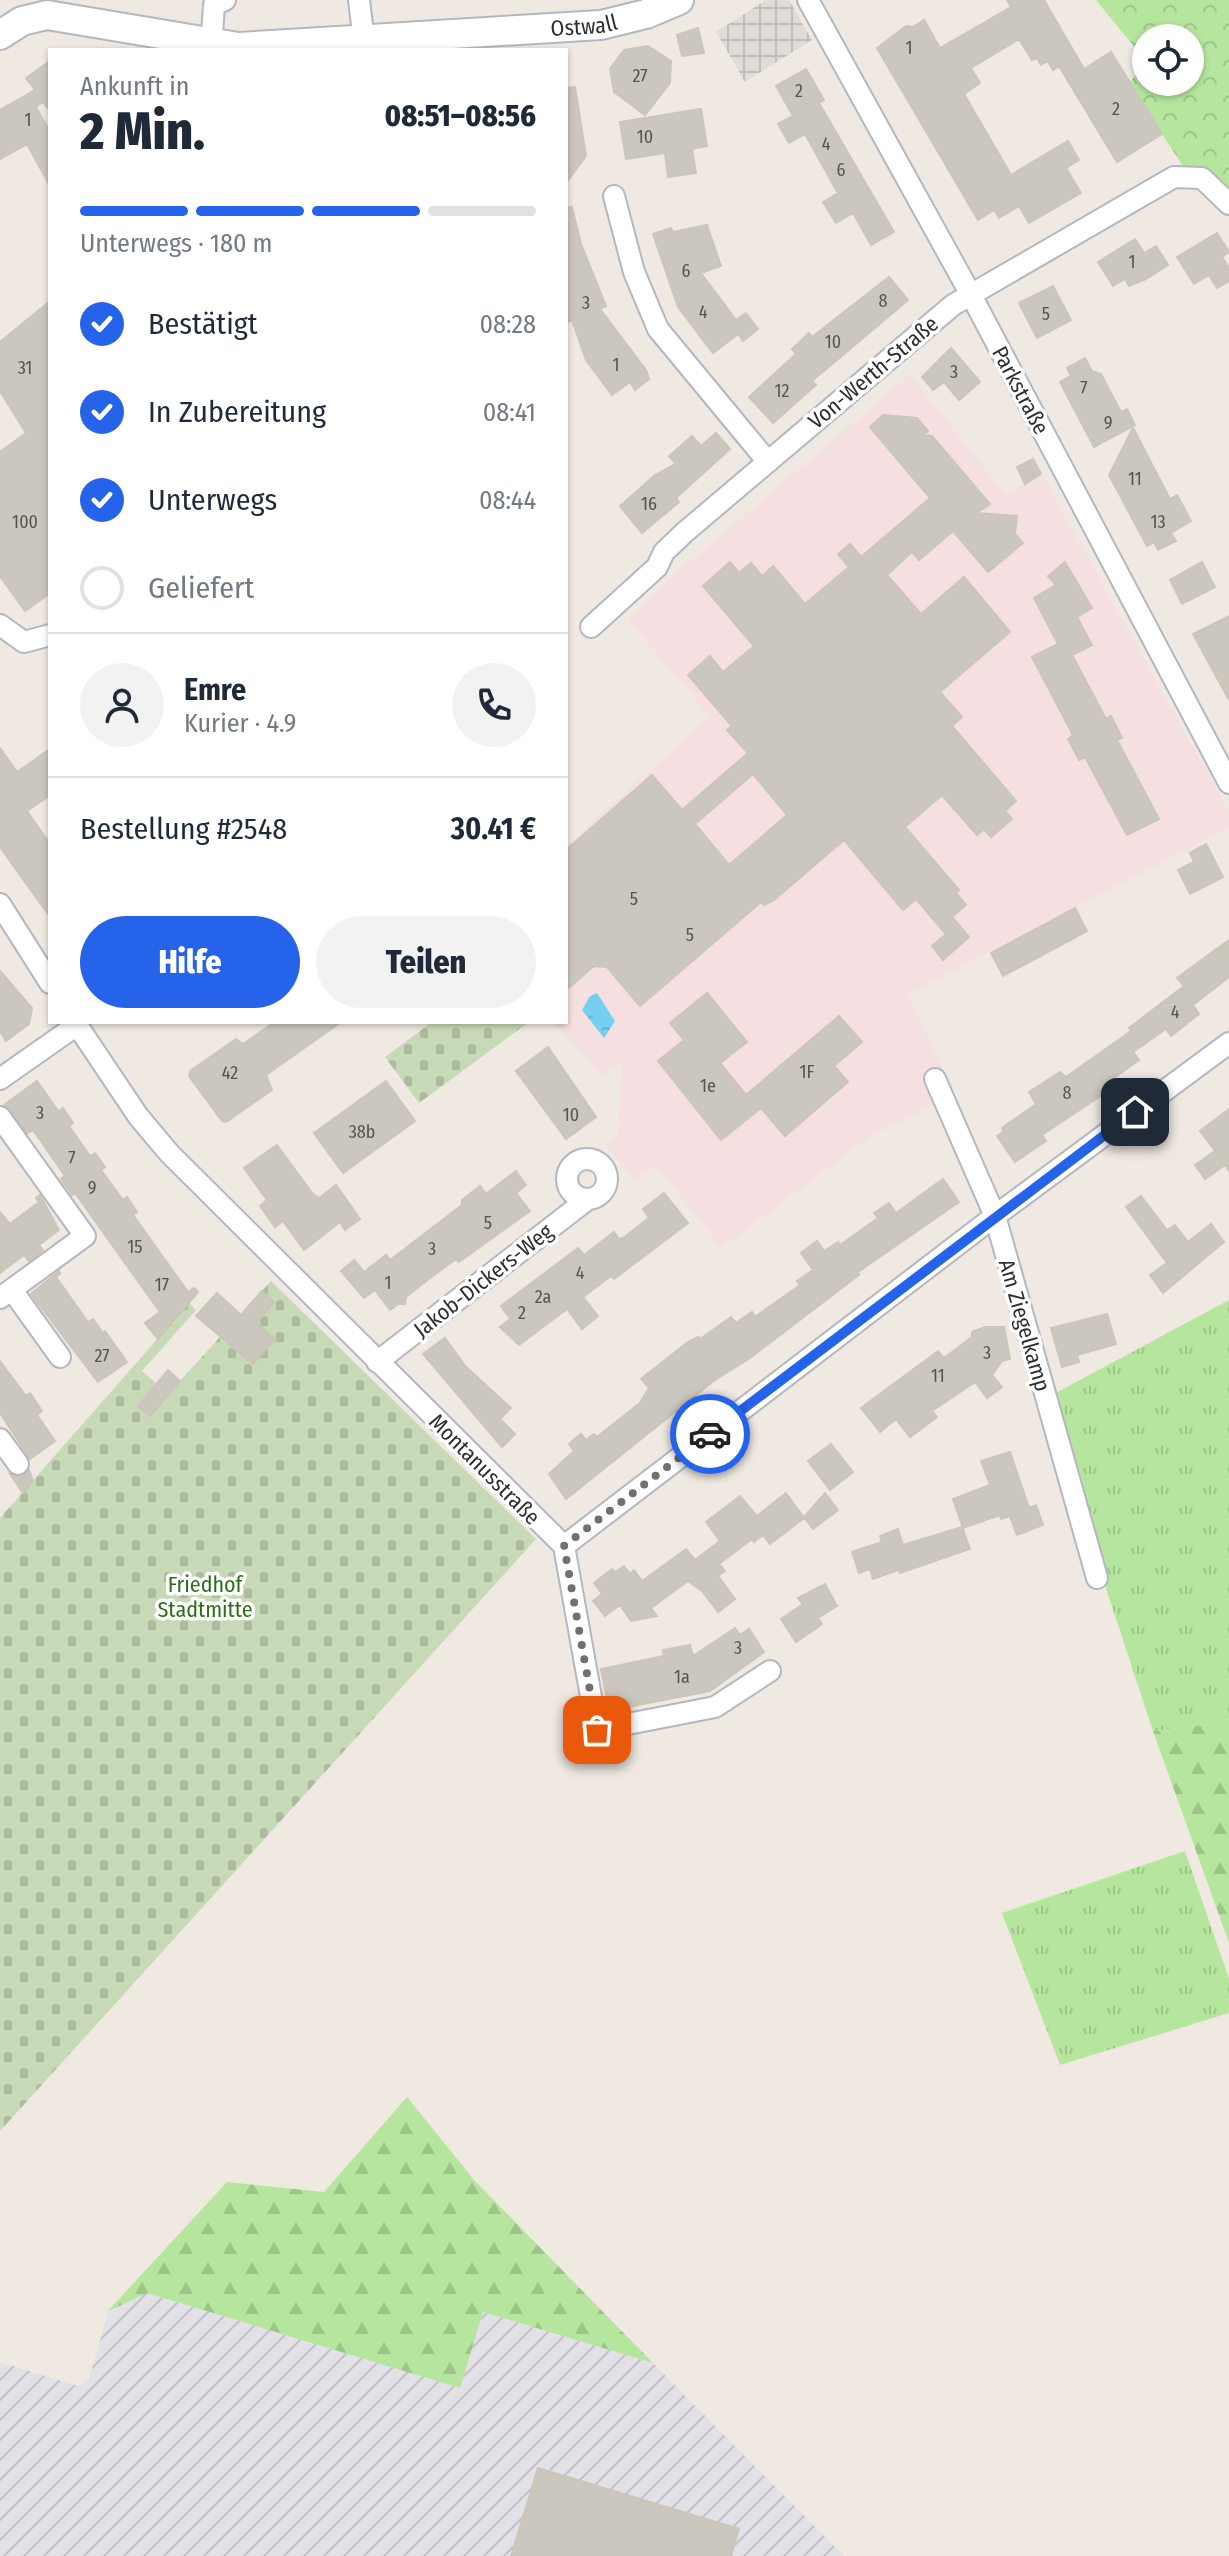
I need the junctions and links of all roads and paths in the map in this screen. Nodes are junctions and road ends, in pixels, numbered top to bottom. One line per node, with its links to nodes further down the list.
1 (225, 0): 8 (street)
2 (359, 0): 7 (street)
3 (679, 0): 7 (main road, Ostwall)
4 (808, 0): 13 (street, Parkstraße)
5 (71, 8): 6 (main road, Ostwall); 8 (main road, Ostwall)
6 (5, 32)
7 (365, 46): 10 (main road, Ostwall)
8 (211, 47): 9 (main road, Ostwall)
9 (232, 48)
10 (290, 48)
11 (614, 196): 14 (street)
12 (1229, 204): 13 (street, Von-Werth-Straße)
13 (971, 295): 14 (street, Von-Werth-Straße); 18 (street, Parkstraße)
14 (768, 462): 16 (street, Von-Werth-Straße)
15 (0, 625): 17 (street)
16 (591, 627)
17 (48, 636)
18 (1229, 783)
19 (0, 904): 20 (street)
20 (48, 980)
21 (75, 1024): 24 (street)
22 (77, 1024): 31 (street, Montanusstraße)
23 (1229, 1043): 28 (street)
24 (0, 1079)
25 (935, 1079): 28 (street, Am Ziegelkamp)
26 (0, 1117): 29 (street)
27 (588, 1199): 31 (street, Jakob-Dickers-Weg)
28 (995, 1216): 34 (street); 35 (street, Am Ziegelkamp)
29 (6, 1294): 30 (street)
30 (60, 1357)
31 (377, 1362): 34 (street, Montanusstraße)
32 (0, 1439): 33 (street)
33 (18, 1464)
34 (564, 1546): 36 (street)
35 (1097, 1578)
36 (770, 1671)

